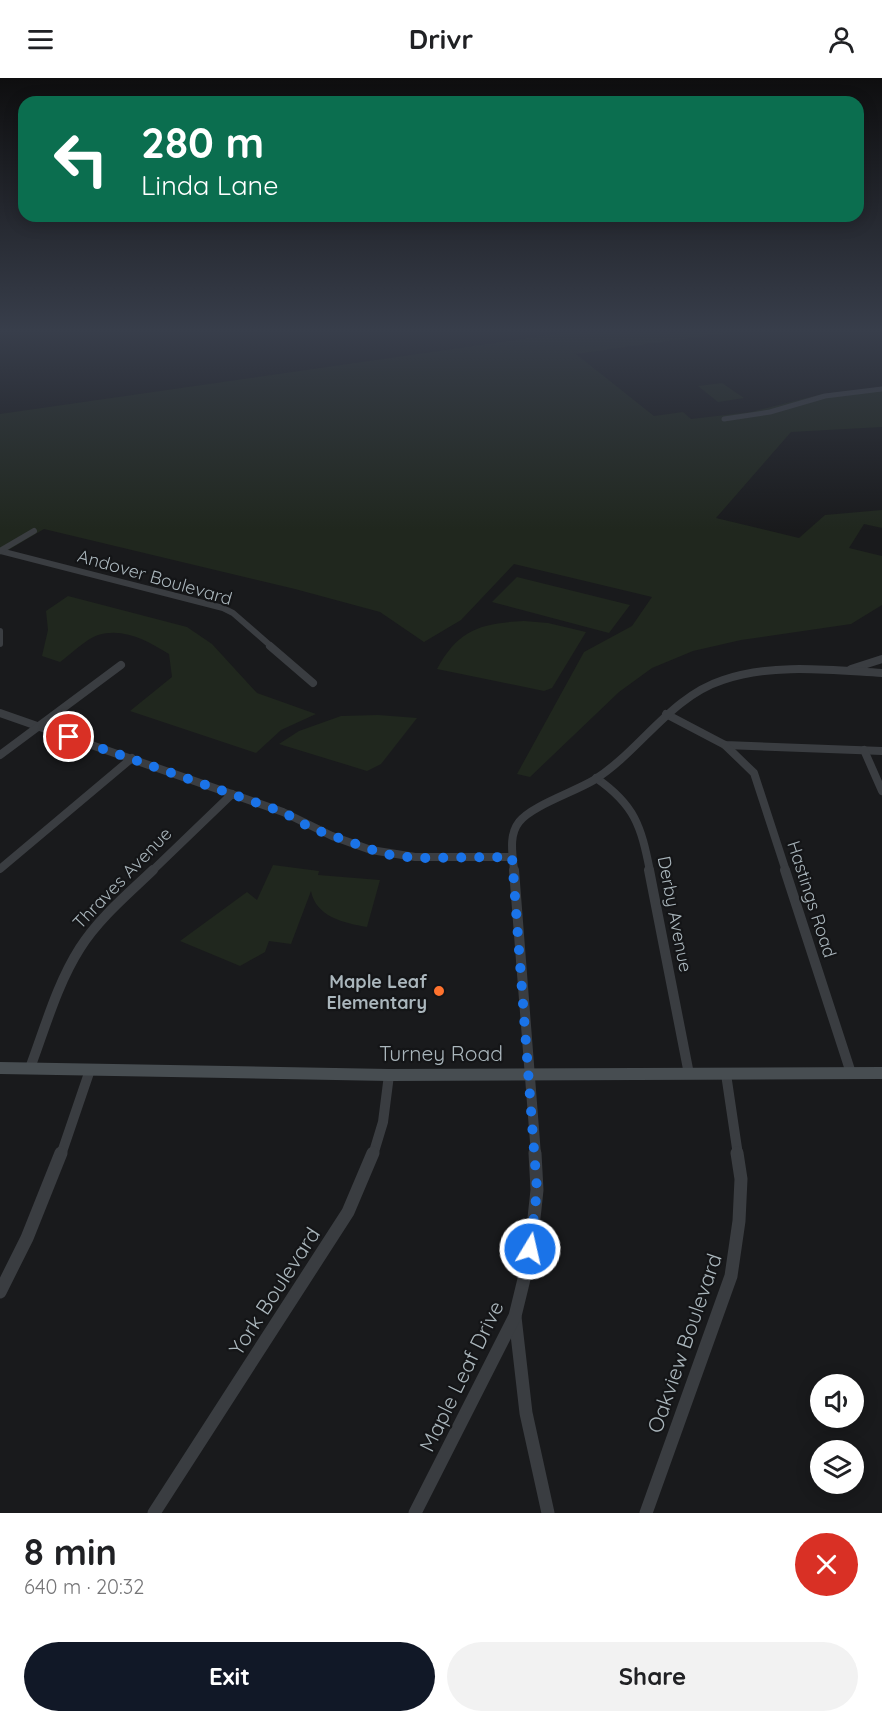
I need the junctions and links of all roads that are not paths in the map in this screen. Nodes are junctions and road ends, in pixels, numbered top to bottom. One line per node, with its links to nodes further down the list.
1 (825, 396): 2 (street)
2 (724, 420)
3 (34, 531): 4 (street)
4 (0, 550): 11 (street, Andover Boulevard)
5 (0, 631): 6 (street)
6 (0, 644)
7 (882, 659): 9 (street)
8 (121, 665): 14 (street)
9 (845, 671): 10 (street); 13 (street)
10 (882, 673)
11 (313, 684)
12 (0, 712): 14 (street)
13 (666, 714): 15 (street); 20 (street)
14 (38, 726): 18 (street); 19 (street)
15 (725, 745): 16 (street); 28 (street, Hastings Road)
16 (864, 750): 17 (street); 21 (street)
17 (882, 751)
18 (0, 755)
19 (132, 758): 22 (street); 24 (street)
20 (597, 778): 23 (street, Maple Leaf Drive); 31 (street, Derby Avenue)
21 (882, 791)
22 (232, 794): 23 (street); 26 (street, Thraves Avenue)
23 (512, 857): 30 (street, Maple Leaf Drive)
24 (0, 869)
25 (0, 1068): 26 (main road, Turney Road)
26 (30, 1068): 27 (main road, Turney Road)
27 (90, 1070): 33 (main road, Turney Road); 34 (street)
28 (851, 1073): 29 (main road, Turney Road); 32 (main road, Turney Road)
29 (882, 1073)
30 (529, 1074): 31 (main road, Turney Road); 33 (main road, Turney Road); 35 (street, Maple Leaf Drive)
31 (688, 1074): 32 (main road, Turney Road)
32 (726, 1074): 39 (street, Oakview Boulevard)
33 (389, 1075): 36 (street, York Boulevard)
34 (0, 1292)
35 (515, 1316): 37 (street, Maple Leaf Drive); 38 (street)
36 (153, 1513)
37 (415, 1513)
38 (548, 1513)
39 (646, 1513)

